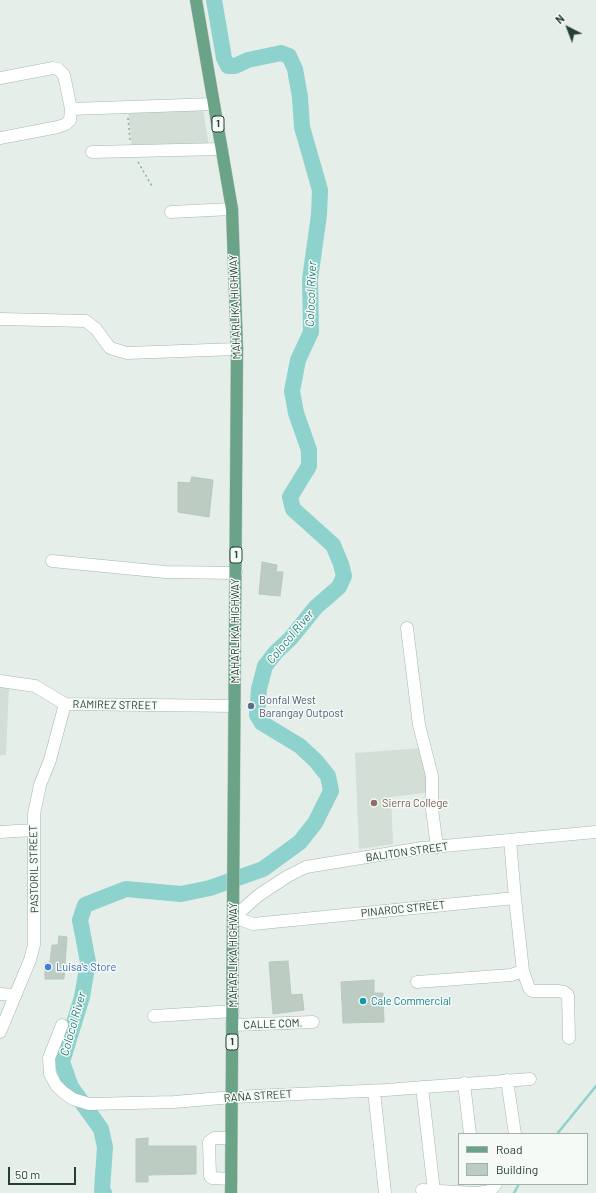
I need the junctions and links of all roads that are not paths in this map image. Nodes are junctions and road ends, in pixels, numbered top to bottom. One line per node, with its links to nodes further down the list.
1 (196, 0): 3 (main road, MAHARLIKA HIGHWAY / 1)
2 (0, 78): 4 (street)
3 (214, 104): 4 (street); 6 (main road, MAHARLIKA HIGHWAY / 1)
4 (71, 109): 5 (street)
5 (0, 138)
6 (222, 149): 7 (street); 8 (main road, MAHARLIKA HIGHWAY / 1)
7 (92, 152)
8 (232, 209): 9 (street); 11 (main road, MAHARLIKA HIGHWAY / 1)
9 (171, 212)
10 (0, 319): 11 (street)
11 (237, 349): 13 (main road, MAHARLIKA HIGHWAY / 1)
12 (52, 561): 13 (street)
13 (236, 572): 17 (main road, MAHARLIKA HIGHWAY / 1)
14 (407, 628): 22 (street)
15 (0, 681): 16 (street, RAMIREZ STREET)
16 (65, 704): 17 (street, RAMIREZ STREET); 18 (street, PASTORIL STREET)
17 (235, 706): 24 (main road, MAHARLIKA HIGHWAY / 1)
18 (34, 830): 19 (street); 28 (street, PASTORIL STREET)
19 (0, 832)
20 (596, 832): 21 (street, BALITON STREET)
21 (510, 840): 22 (street, BALITON STREET); 23 (street)
22 (437, 847): 24 (street, BALITON STREET)
23 (515, 898): 24 (street, PINAROC STREET); 25 (street)
24 (234, 917): 29 (main road, MAHARLIKA HIGHWAY / 1)
25 (523, 971): 26 (street); 35 (street)
26 (417, 982)
27 (0, 994): 28 (street)
28 (16, 995): 34 (street, PASTORIL STREET)
29 (233, 1011): 30 (street); 33 (main road, MAHARLIKA HIGHWAY / 1)
30 (154, 1016)
31 (313, 1022): 33 (street, CALLE COM.)
32 (62, 1025): 41 (street, RAÑA STREET)
33 (232, 1025): 41 (main road, MAHARLIKA HIGHWAY / 1)
34 (0, 1032)
35 (569, 1038)
36 (530, 1079): 37 (street, RAÑA STREET)
37 (506, 1080): 38 (street, RAÑA STREET); 43 (street)
38 (464, 1083): 39 (street, RAÑA STREET); 42 (street)
39 (422, 1087): 40 (street, RAÑA STREET); 49 (street)
40 (374, 1091): 41 (street, RAÑA STREET); 48 (street)
41 (233, 1097): 44 (main road, MAHARLIKA HIGHWAY / 1)
42 (470, 1133)
43 (514, 1133)
44 (232, 1138): 45 (main road, MAHARLIKA HIGHWAY / 1); 45 (street)
45 (231, 1179): 47 (main road, MAHARLIKA HIGHWAY / 1)
46 (495, 1185): 49 (street)
47 (231, 1193)
48 (385, 1193)
49 (476, 1193)

